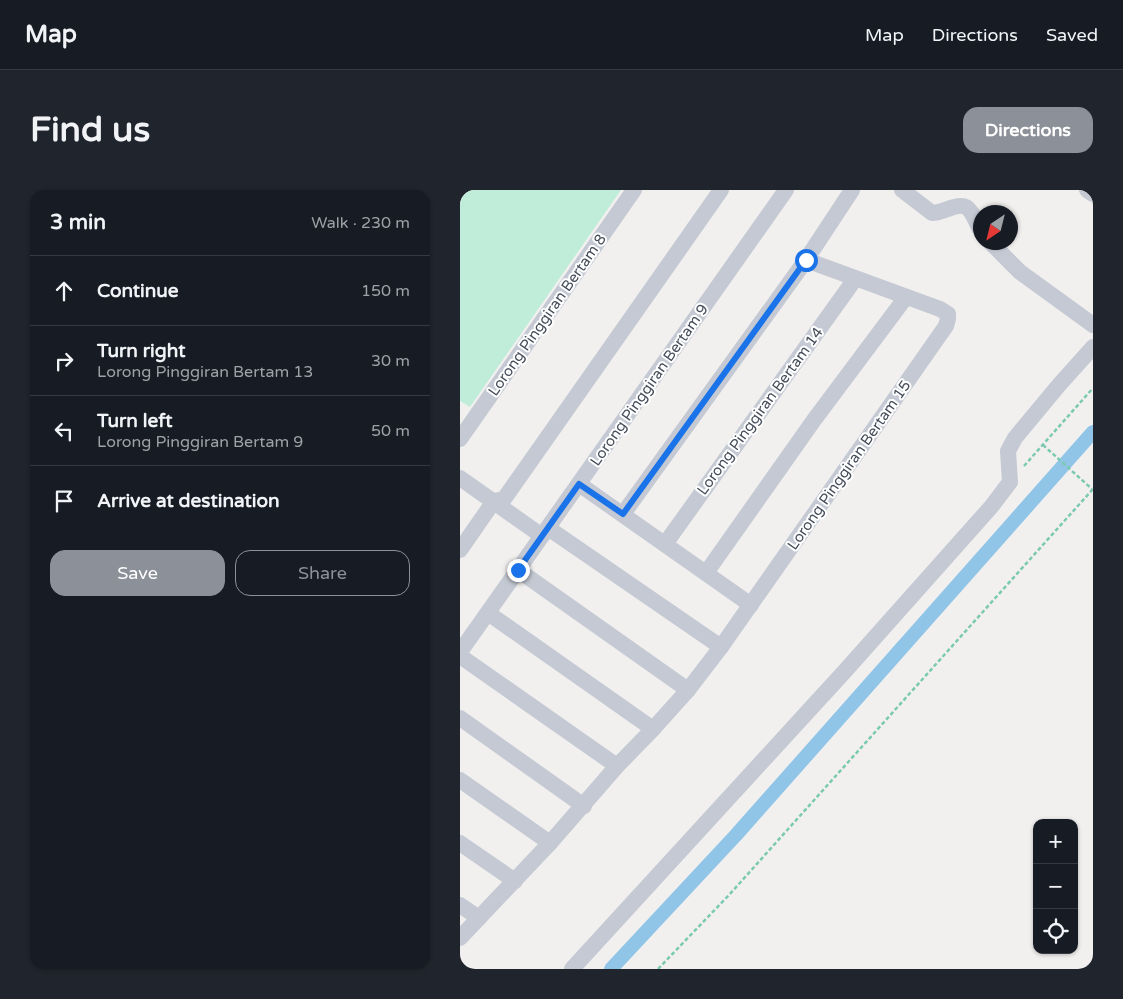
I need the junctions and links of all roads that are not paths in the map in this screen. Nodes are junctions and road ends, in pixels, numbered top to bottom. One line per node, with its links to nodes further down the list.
1 (634, 190): 15 (street, Lorong Pinggiran Bertam 8)
2 (721, 190): 18 (street)
3 (786, 190): 17 (street, Lorong Pinggiran Bertam 9)
4 (852, 190): 10 (street)
5 (902, 190): 8 (street)
6 (1087, 190): 7 (street)
7 (1093, 194)
8 (973, 217)
9 (998, 250): 13 (street)
10 (806, 260): 11 (street); 19 (street)
11 (855, 279): 12 (street); 21 (street, Lorong Pinggiran Bertam 14)
12 (906, 297): 24 (street); 25 (street, Lorong Pinggiran Bertam 15)
13 (1093, 325)
14 (1093, 347): 41 (street)
15 (460, 439)
16 (460, 478): 18 (street)
17 (579, 484): 19 (street); 20 (street, Lorong Pinggiran Bertam 9)
18 (494, 501): 20 (street); 22 (street)
19 (623, 514): 21 (street)
20 (545, 532): 23 (street, Lorong Pinggiran Bertam 9); 27 (street)
21 (665, 544): 24 (street)
22 (460, 550)
23 (518, 570): 26 (street, Lorong Pinggiran Bertam 9); 29 (street)
24 (706, 573): 25 (street)
25 (751, 605): 27 (street, Lorong Pinggiran Bertam 15)
26 (488, 613): 28 (street, Lorong Pinggiran Bertam 9); 31 (street)
27 (721, 647): 29 (street, Lorong Pinggiran Bertam 15)
28 (460, 654): 32 (street)
29 (688, 690): 31 (street, Lorong Pinggiran Bertam 15)
30 (460, 718): 34 (street)
31 (653, 730): 32 (street, Lorong Pinggiran Bertam 15)
32 (617, 766): 34 (street, Lorong Pinggiran Bertam 15)
33 (460, 780): 36 (street)
34 (584, 806): 36 (street, Lorong Pinggiran Bertam 15)
35 (460, 843): 37 (street)
36 (550, 843): 37 (street, Lorong Pinggiran Bertam 15)
37 (515, 881): 39 (street, Lorong Pinggiran Bertam 15)
38 (460, 905): 39 (street)
39 (479, 918): 40 (street, Lorong Pinggiran Bertam 15)
40 (460, 938)
41 (572, 969)

